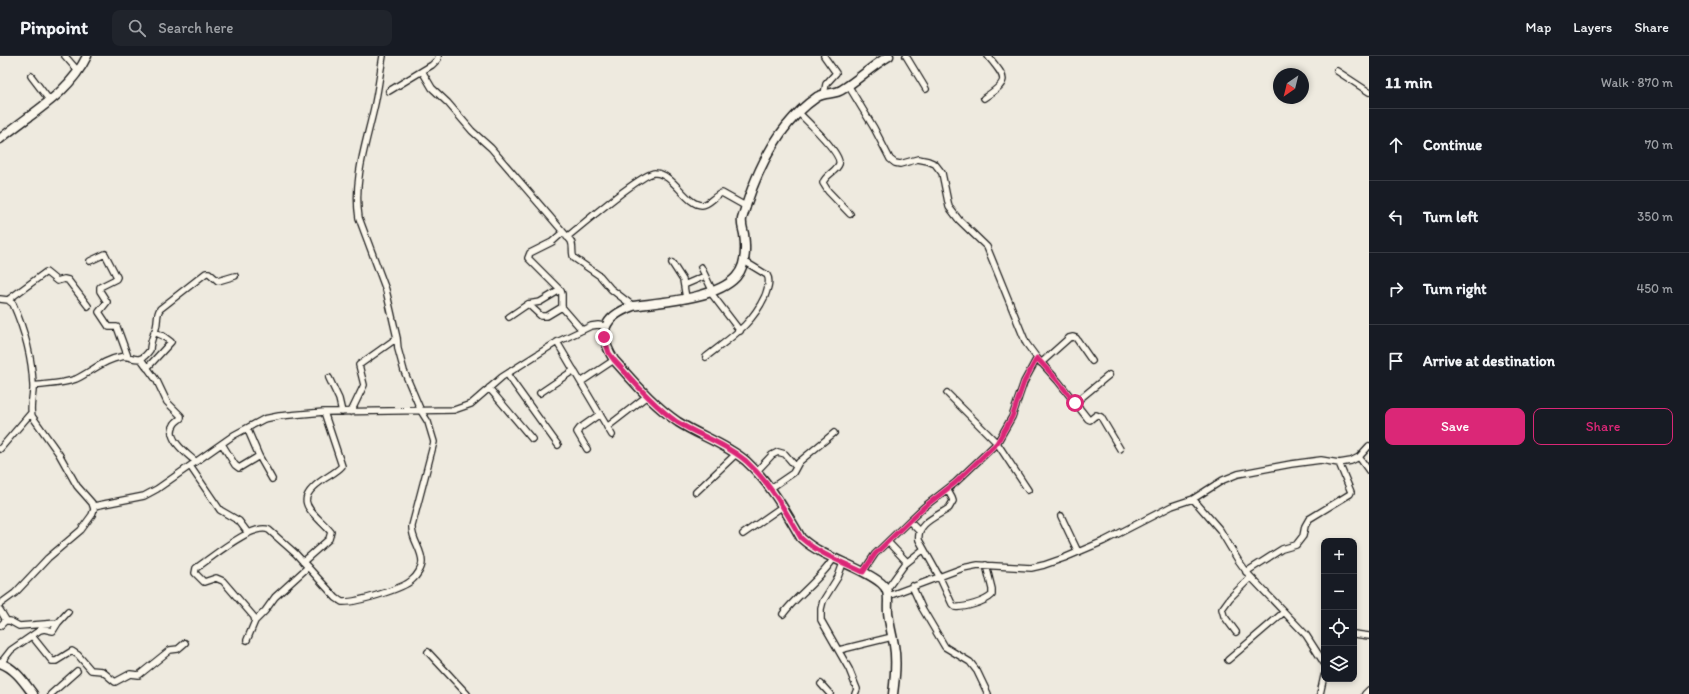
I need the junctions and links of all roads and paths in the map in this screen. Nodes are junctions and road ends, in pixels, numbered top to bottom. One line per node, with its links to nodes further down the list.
1 (65, 56): 9 (street)
2 (87, 56): 9 (street)
3 (384, 56): 46 (street)
4 (438, 56): 10 (street)
5 (824, 56): 17 (street)
6 (889, 56): 13 (street)
7 (906, 56): 14 (street)
8 (988, 56): 18 (street)
9 (78, 71): 19 (street)
10 (422, 71): 15 (street); 24 (street)
11 (1337, 71): 16 (street)
12 (31, 76): 19 (street)
13 (848, 85): 17 (street); 50 (street)
14 (926, 89)
15 (389, 91)
16 (1369, 92)
17 (824, 94): 20 (street)
18 (984, 98)
19 (50, 101): 21 (street)
20 (799, 113): 22 (street); 23 (street)
21 (0, 139)
22 (747, 207): 24 (street); 26 (street)
23 (850, 214)
24 (565, 234): 32 (street); 39 (street)
25 (90, 261): 48 (street)
26 (744, 262): 33 (street); 44 (street)
27 (672, 263): 31 (street)
28 (701, 266): 30 (street)
29 (235, 276): 45 (street)
30 (705, 276): 31 (street); 33 (street)
31 (684, 285): 34 (street)
32 (560, 290): 37 (street); 40 (street)
33 (712, 292): 34 (street); 44 (street)
34 (686, 298): 39 (street)
35 (0, 299): 36 (street)
36 (8, 300): 38 (street); 61 (street)
37 (528, 304): 40 (street); 41 (street)
38 (88, 306)
39 (633, 306): 42 (street)
40 (562, 307): 43 (street)
41 (509, 317)
42 (605, 326): 43 (street); 52 (street)
43 (582, 330): 47 (street)
44 (740, 330): 49 (street)
45 (154, 332): 51 (street); 55 (street)
46 (397, 338): 67 (street); 70 (street)
47 (557, 342): 56 (street); 57 (street)
48 (128, 357): 51 (street); 61 (street)
49 (706, 357)
50 (1037, 358): 54 (street); 78 (street)
51 (141, 359): 55 (street)
52 (614, 360): 60 (street); 65 (street)
53 (1092, 360): 54 (street)
54 (1041, 363): 66 (street)
55 (147, 368): 88 (street)
56 (574, 370): 60 (street); 63 (street)
57 (507, 374): 62 (street); 80 (street)
58 (1109, 375): 66 (street)
59 (329, 378): 69 (street)
60 (581, 382): 72 (street)
61 (33, 386): 71 (street)
62 (489, 388): 67 (street); 77 (street)
63 (540, 392)
64 (948, 393): 78 (street)
65 (647, 396): 73 (street); 85 (street)
66 (1075, 403): 84 (street)
67 (426, 411): 70 (street); 115 (street)
68 (324, 412): 69 (street); 74 (street); 111 (street)
69 (342, 412): 70 (street)
70 (351, 412)
71 (31, 413): 82 (street); 100 (street)
72 (600, 414): 73 (street); 83 (street)
73 (607, 427): 76 (street)
74 (247, 428): 79 (street); 86 (street)
75 (834, 433): 91 (street)
76 (612, 435)
77 (532, 439)
78 (997, 443): 96 (street); 97 (street)
79 (222, 444): 86 (street); 88 (street)
80 (558, 445)
81 (1369, 446): 87 (street)
82 (0, 449)
83 (587, 449)
84 (1120, 449)
85 (736, 454): 93 (street); 98 (street)
86 (259, 456): 94 (street)
87 (1359, 457): 89 (street); 92 (street)
88 (195, 461): 90 (street)
89 (1339, 463): 99 (street); 117 (street)
90 (190, 466): 100 (street); 105 (street)
91 (796, 467): 93 (street); 95 (street)
92 (1369, 471)
93 (756, 472): 95 (street)
94 (272, 479)
95 (771, 488): 101 (street)
96 (947, 489): 103 (street); 104 (street)
97 (1028, 490)
98 (696, 492)
99 (1192, 499): 109 (street); 117 (street)
100 (94, 506): 121 (street)
101 (783, 506): 106 (street); 110 (street)
102 (1061, 516): 109 (street)
103 (909, 521): 104 (street); 107 (street)
104 (920, 531): 108 (street)
105 (248, 533): 111 (street); 127 (street)
106 (743, 534)
107 (888, 542): 112 (street); 116 (street)
108 (924, 549): 112 (street); 118 (street)
109 (1078, 552): 114 (street)
110 (834, 558): 113 (street); 125 (street)
111 (303, 562): 115 (street)
112 (907, 562): 120 (street)
113 (843, 563): 116 (street); 138 (street)
114 (986, 565): 118 (street); 118 (street)
115 (308, 567): 127 (street)
116 (863, 572): 120 (street)
117 (1248, 574): 124 (street); 130 (street)
118 (939, 576): 119 (street)
119 (912, 586): 120 (street); 153 (street)
120 (887, 593): 134 (street)
121 (0, 604)
122 (0, 610): 126 (street)
123 (68, 612): 128 (street)
124 (1284, 612): 140 (street); 141 (street)
125 (783, 614)
126 (6, 621): 128 (street); 129 (street)
127 (255, 621): 135 (street)
128 (58, 622): 133 (street)
129 (0, 626)
130 (1236, 632)
131 (1357, 634): 132 (street)
132 (1367, 635): 136 (street)
133 (32, 636): 137 (street); 142 (street)
134 (892, 637): 138 (street); 152 (street)
135 (247, 640)
136 (1369, 641)
137 (184, 643)
138 (839, 650): 151 (street)
139 (428, 652): 149 (street)
140 (1321, 652)
141 (1228, 660)
142 (0, 664): 147 (street)
143 (77, 671): 148 (street)
144 (1323, 682): 154 (street)
145 (821, 684): 150 (street)
146 (1369, 690): 155 (street)
147 (33, 694)
148 (51, 694)
149 (467, 694)
150 (830, 694)
151 (855, 694)
152 (893, 694)
153 (988, 694)
154 (1322, 694)
155 (1365, 694)

